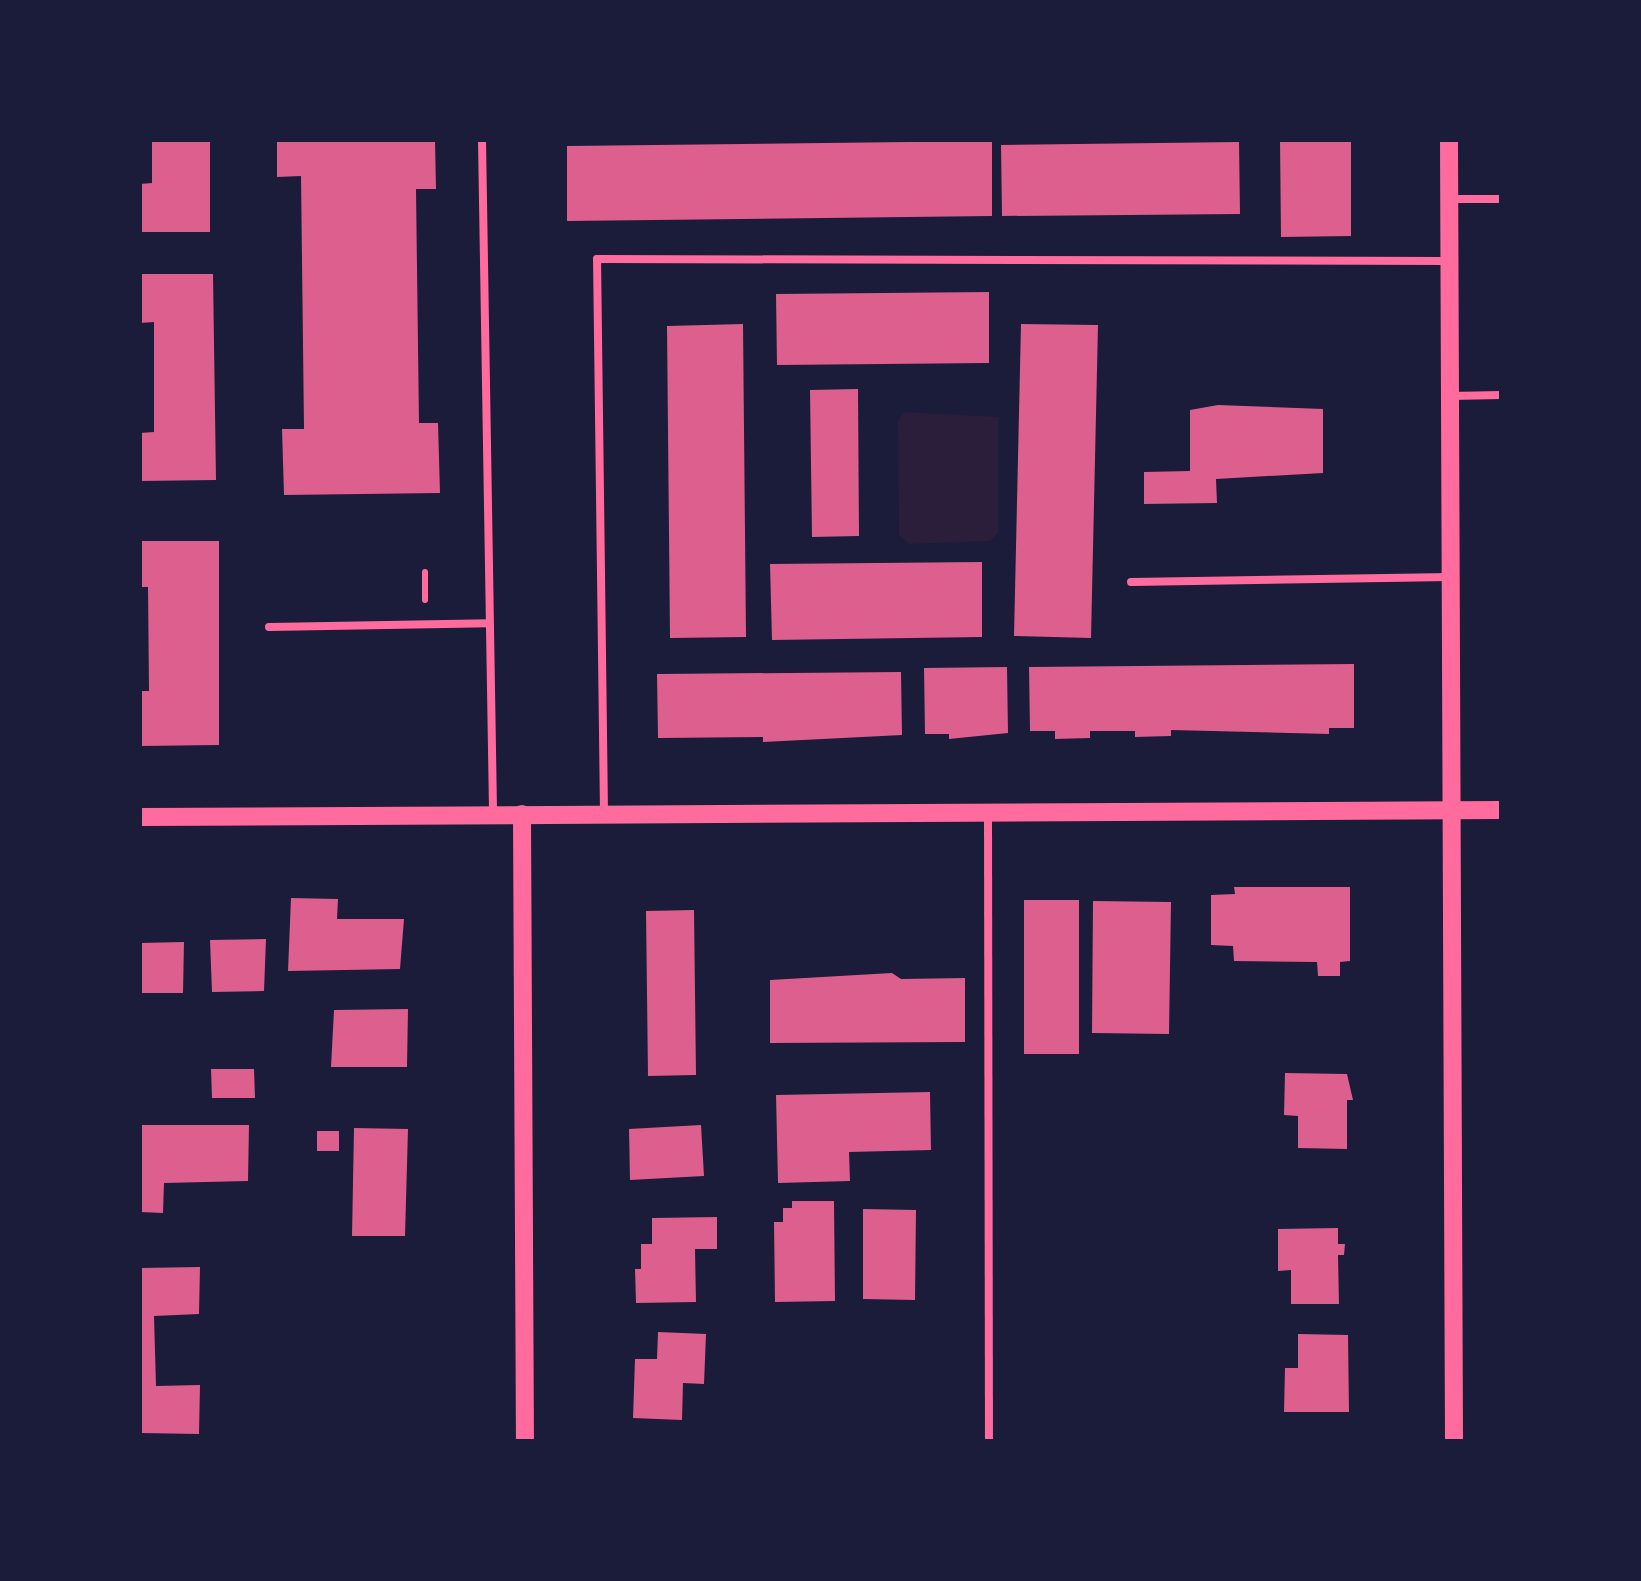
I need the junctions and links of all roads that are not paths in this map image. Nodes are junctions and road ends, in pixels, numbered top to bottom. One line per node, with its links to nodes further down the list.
1 (482, 140): 10 (lane)
2 (1449, 140): 4 (street)
3 (1501, 198): 4 (lane)
4 (1449, 199): 5 (street)
5 (1450, 261): 7 (street); 14 (lane)
6 (1501, 395): 7 (lane)
7 (1450, 396): 8 (street)
8 (1451, 577): 9 (lane); 13 (street)
9 (1131, 582)
10 (489, 623): 11 (lane); 15 (lane)
11 (269, 627)
12 (1501, 810): 13 (street)
13 (1451, 811): 17 (street); 21 (street)
14 (604, 813): 16 (street); 17 (street)
15 (492, 814): 16 (street); 18 (street)
16 (522, 814): 19 (street)
17 (988, 814): 20 (lane)
18 (140, 817)
19 (525, 1441)
20 (989, 1441)
21 (1454, 1441)

